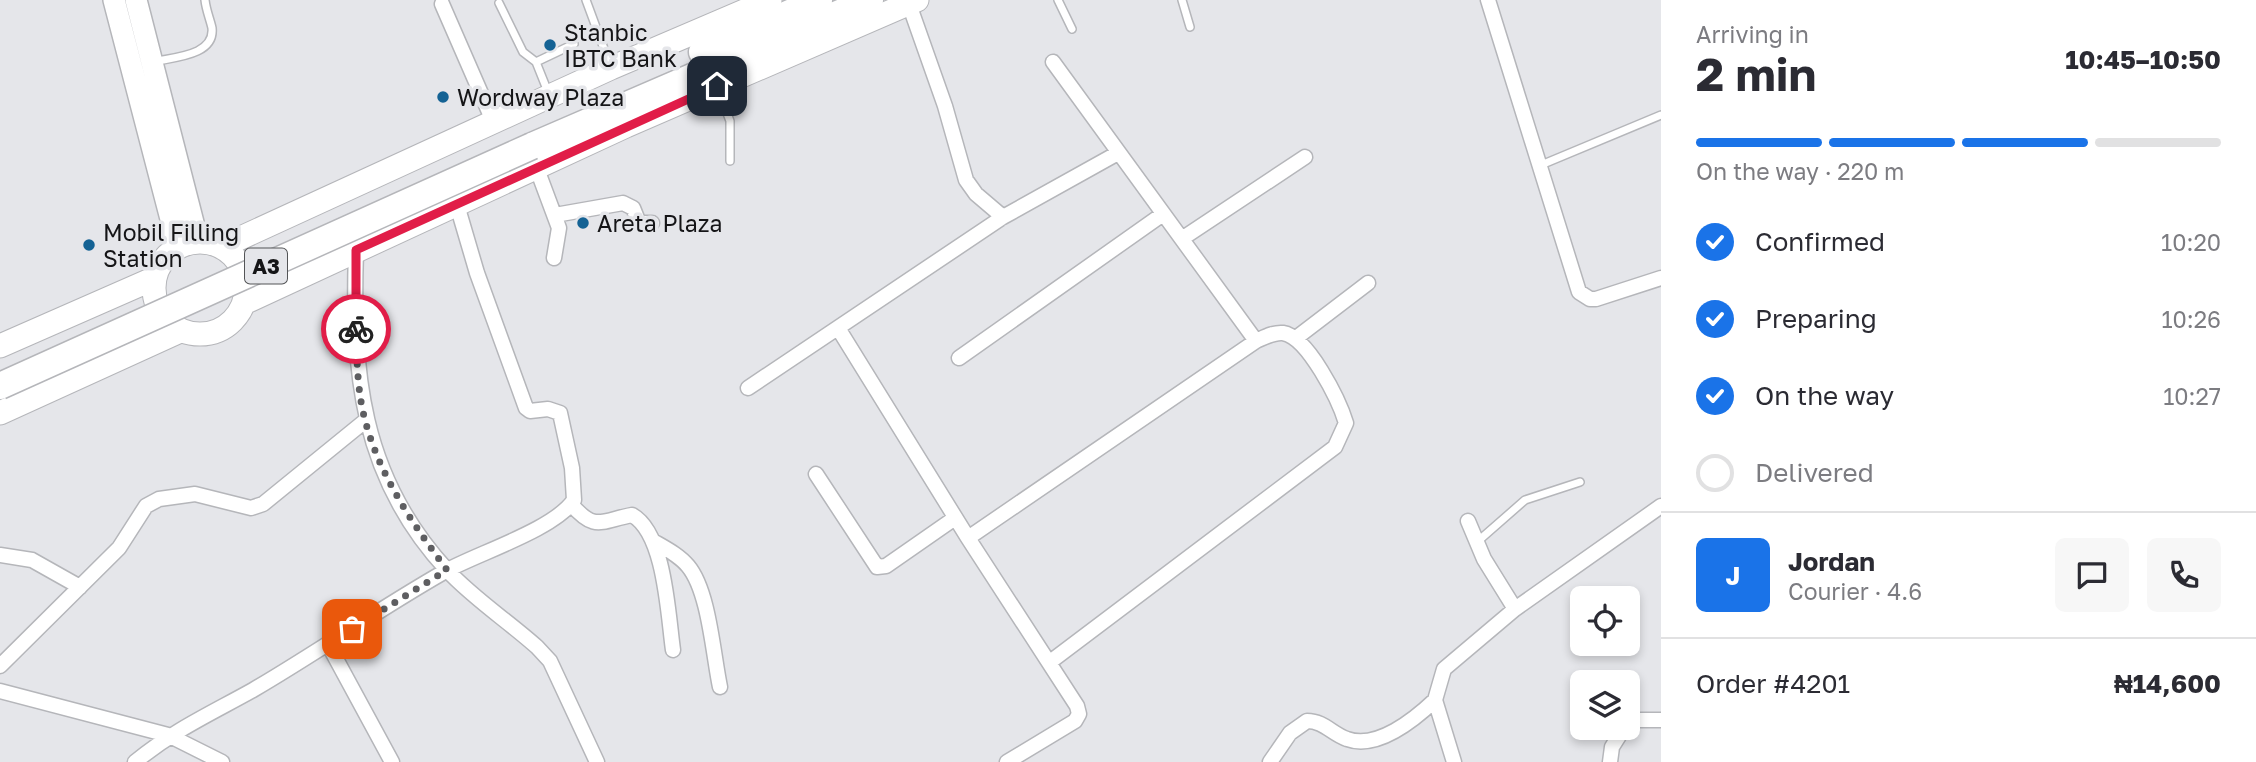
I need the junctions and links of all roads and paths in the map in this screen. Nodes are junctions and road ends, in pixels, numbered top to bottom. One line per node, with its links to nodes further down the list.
1 (114, 0): 38 (main road)
2 (136, 0): 17 (main road)
3 (205, 0): 17 (lane)
4 (586, 0): 20 (lane)
5 (770, 0): 20 (main road)
6 (818, 0): 25 (highway, A3)
7 (870, 0): 25 (highway, A3)
8 (1058, 0): 15 (lane)
9 (1182, 0): 14 (lane)
10 (1488, 0): 29 (street)
11 (913, 2): 21 (main road); 33 (street)
12 (499, 3): 18 (lane)
13 (442, 4): 24 (street)
14 (1189, 27)
15 (1072, 29)
16 (574, 44): 18 (lane)
17 (151, 62): 36 (main road)
18 (536, 62): 22 (lane)
19 (1054, 62): 26 (street)
20 (611, 68): 22 (main road)
21 (717, 86): 25 (main road); 28 (lane)
22 (549, 96): 24 (main road)
23 (1661, 115): 29 (lane)
24 (492, 121): 37 (main road)
25 (532, 149): 30 (main road); 32 (street); 51 (highway, A3); 52 (highway, A3, bridge)
26 (1118, 153): 31 (street); 33 (street)
27 (1306, 157): 35 (street)
28 (730, 161)
29 (1541, 165): 42 (street)
30 (457, 205): 39 (main road); 58 (street)
31 (1163, 214): 35 (street); 50 (street)
32 (555, 215): 34 (street); 40 (street)
33 (1003, 217): 45 (street)
34 (652, 223)
35 (1183, 238): 48 (street)
36 (198, 242): 37 (main road); 38 (main road)
37 (221, 247): 44 (main road)
38 (175, 248): 41 (main road)
39 (356, 250): 44 (main road); 55 (street)
40 (554, 258)
41 (155, 278): 46 (main road); 49 (main road)
42 (1661, 278)
43 (1368, 284): 47 (street)
44 (244, 303): 46 (main road)
45 (838, 328): 53 (street); 60 (street)
46 (180, 331): 54 (main road)
47 (1296, 338): 48 (street); 71 (street)
48 (1256, 341): 62 (street)
49 (0, 346)
50 (959, 358)
51 (0, 368)
52 (0, 386)
53 (748, 388)
54 (0, 413)
55 (365, 421): 66 (street); 67 (street)
56 (816, 474): 60 (street)
57 (1580, 482): 64 (lane)
58 (571, 504): 63 (street); 66 (street)
59 (1661, 506): 68 (street)
60 (955, 518): 62 (street)
61 (1468, 521): 64 (street)
62 (968, 538): 71 (street)
63 (653, 541): 70 (street); 73 (street)
64 (1477, 542): 68 (street)
65 (0, 555): 67 (street)
66 (447, 570): 69 (street); 83 (street)
67 (80, 587): 72 (street)
68 (1515, 608): 75 (street)
69 (328, 644): 78 (street); 82 (street)
70 (673, 650)
71 (1050, 662): 84 (street)
72 (0, 666)
73 (720, 687)
74 (0, 691): 78 (street)
75 (1435, 700): 85 (street); 86 (street)
76 (1640, 720): 77 (street)
77 (1661, 720)
78 (169, 735): 80 (street); 81 (street)
79 (1617, 740): 87 (street)
80 (135, 762)
81 (222, 762)
82 (393, 762)
83 (597, 762)
84 (1007, 762)
85 (1270, 762)
86 (1454, 762)
87 (1610, 762)

